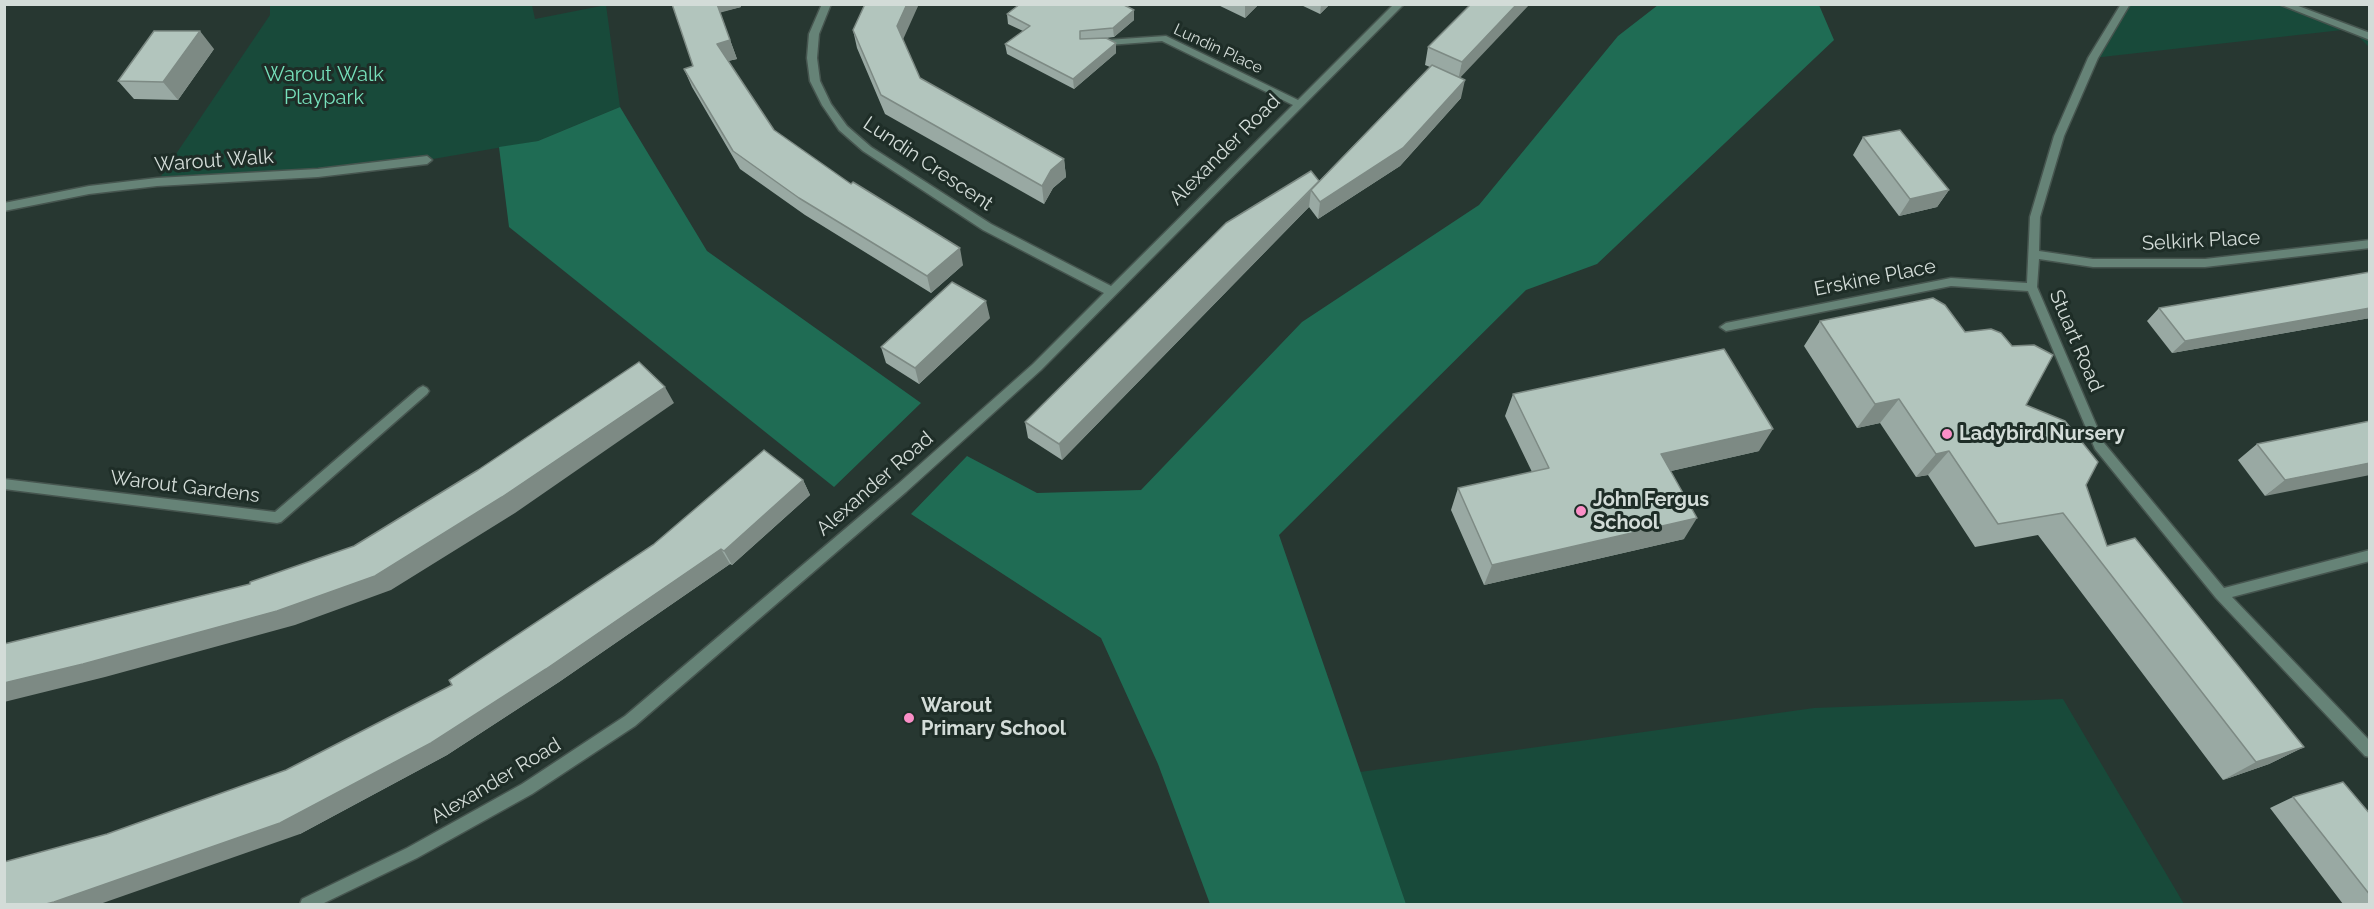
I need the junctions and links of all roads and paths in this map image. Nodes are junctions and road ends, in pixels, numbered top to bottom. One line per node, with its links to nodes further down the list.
1 (827, 4): 13 (street, Lundin Crescent)
2 (1400, 4): 7 (street, Alexander Road)
3 (2126, 4): 11 (street, Stuart Road)
4 (2283, 4): 5 (street)
5 (2370, 37)
6 (1085, 44): 7 (street, Lundin Place)
7 (1298, 104): 13 (street, Alexander Road)
8 (427, 160): 9 (street, Warout Walk)
9 (4, 207)
10 (2370, 244): 11 (street, Selkirk Place)
11 (2034, 254): 12 (street, Stuart Road)
12 (2032, 287): 14 (street, Erskine Place); 18 (street, Stuart Road)
13 (1112, 292): 20 (street, Alexander Road)
14 (1726, 327)
15 (423, 391): 16 (street, Warout Gardens)
16 (4, 484)
17 (2370, 555): 18 (street)
18 (2221, 594): 19 (street, Stuart Road)
19 (2370, 751)
20 (307, 904)

